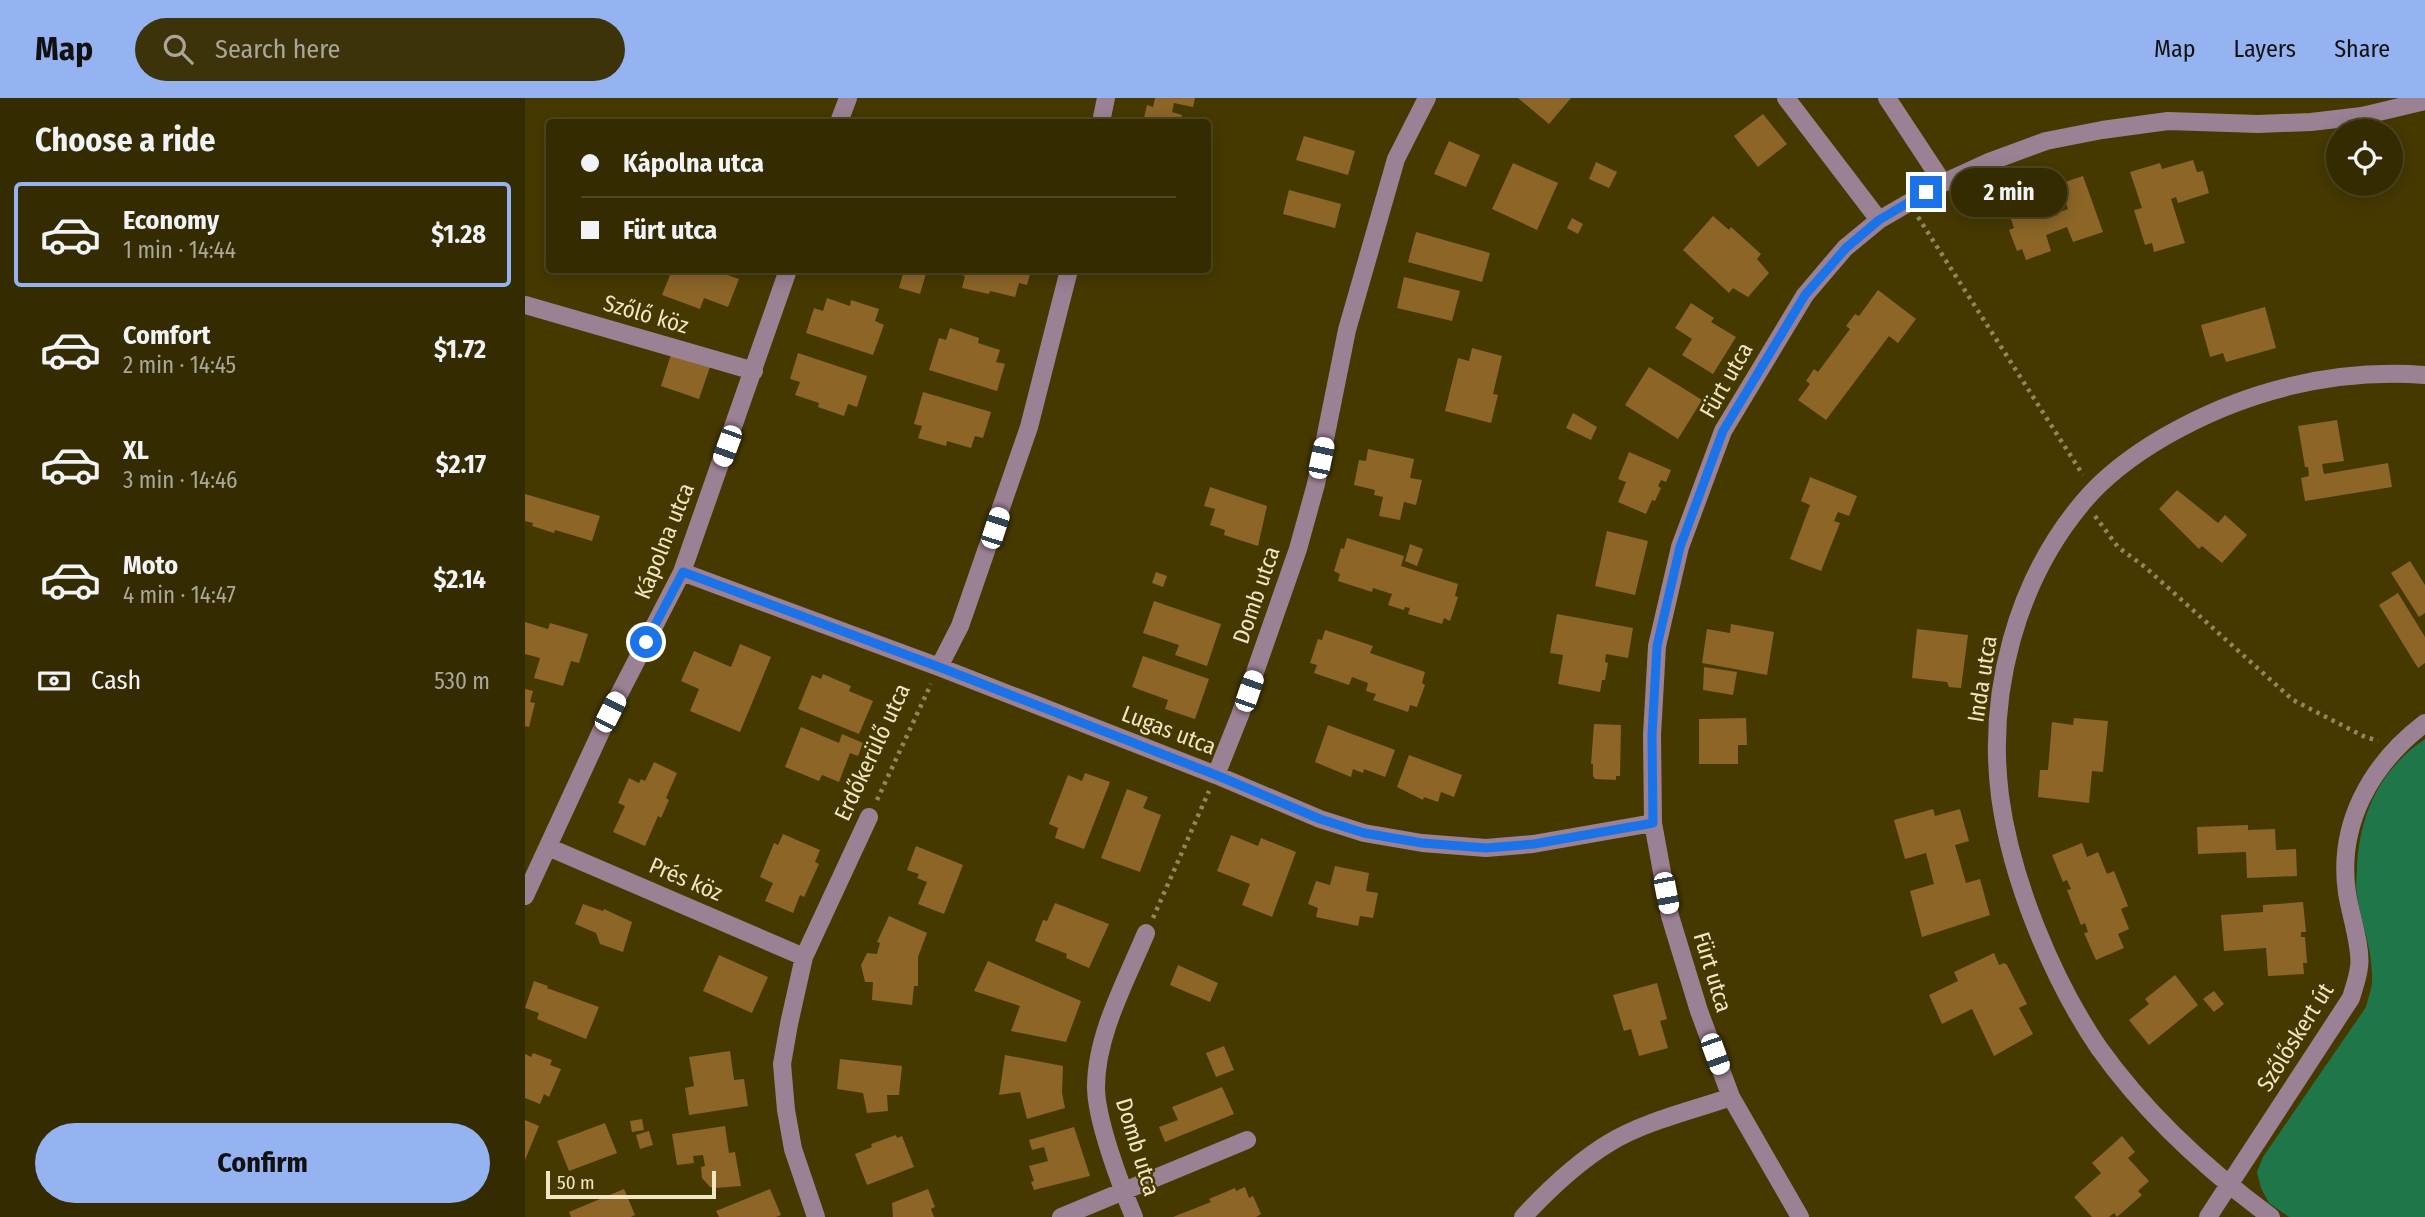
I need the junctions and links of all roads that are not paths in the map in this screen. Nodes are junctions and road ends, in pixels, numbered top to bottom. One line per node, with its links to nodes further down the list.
1 (848, 98): 7 (street)
2 (1106, 98): 8 (street)
3 (1427, 98): 19 (street, Domb utca)
4 (1786, 98): 10 (street)
5 (1887, 98): 9 (street)
6 (2425, 101): 9 (street, Fürt utca)
7 (840, 119)
8 (1102, 119)
9 (1943, 183): 10 (street, Fürt utca)
10 (1879, 220): 21 (street, Fürt utca)
11 (786, 273): 14 (street, Kápolna utca)
12 (1068, 273): 17 (street, Erdőkerülő utca)
13 (525, 305): 14 (street, Szőlő köz)
14 (754, 371): 16 (street, Kápolna utca)
15 (2425, 375): 28 (street, Inda utca)
16 (683, 572): 17 (street, Lugas utca); 22 (street, Kápolna utca)
17 (939, 667): 19 (street, Lugas utca)
18 (2425, 723): 28 (street, Szőlőskert út)
19 (1216, 775): 21 (street, Lugas utca)
20 (869, 817): 25 (street, Erdőkerülő utca)
21 (1653, 823): 26 (street, Fürt utca)
22 (548, 847): 23 (street, Kápolna utca); 25 (street, Prés köz)
23 (525, 896)
24 (1146, 933): 29 (street, Domb utca)
25 (804, 957): 30 (street, Erdőkerülő utca)
26 (1731, 1097): 33 (street); 34 (street, Fürt utca)
27 (1247, 1140): 29 (street)
28 (2229, 1186): 35 (street, Szőlőskert út); 36 (street, Inda utca)
29 (1123, 1191): 31 (street); 32 (street, Domb utca)
30 (816, 1217)
31 (1061, 1217)
32 (1134, 1217)
33 (1523, 1217)
34 (1800, 1217)
35 (2208, 1217)
36 (2271, 1217)

